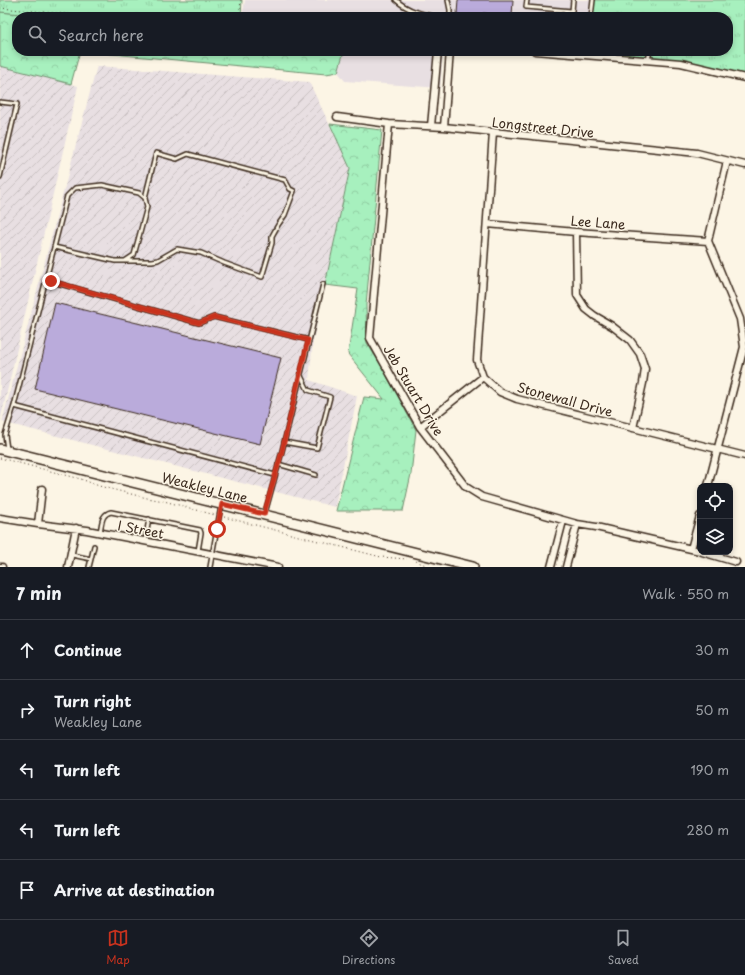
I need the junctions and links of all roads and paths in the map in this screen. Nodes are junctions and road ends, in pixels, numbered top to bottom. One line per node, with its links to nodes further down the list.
1 (241, 0): 9 (path)
2 (396, 0): 10 (lane)
3 (448, 0): 11 (lane)
4 (527, 0): 5 (lane)
5 (573, 0)
6 (592, 0): 12 (lane)
7 (0, 8): 8 (path)
8 (45, 12)
9 (239, 12)
10 (418, 12)
11 (450, 12)
12 (591, 12)
13 (438, 56): 22 (street)
14 (450, 56): 23 (street)
15 (614, 56): 17 (street)
16 (649, 56): 17 (lane)
17 (648, 60): 18 (street)
18 (745, 78)
19 (0, 102): 26 (lane)
20 (337, 117): 21 (street, Longstreet Drive)
21 (389, 124): 22 (street, Longstreet Drive); 41 (street, Jeb Stuart Drive)
22 (432, 126): 23 (street, Longstreet Drive)
23 (444, 127): 24 (street, Longstreet Drive)
24 (493, 133): 25 (street, Longstreet Drive); 30 (street)
25 (727, 161): 27 (street, Longstreet Drive); 32 (street)
26 (1, 165): 28 (lane)
27 (745, 165)
28 (0, 177)
29 (145, 198): 33 (lane); 34 (lane); 34 (lane)
30 (487, 224): 31 (street, Lee Lane); 39 (street)
31 (576, 232): 32 (street, Lee Lane); 42 (street)
32 (708, 240): 45 (street)
33 (54, 247): 34 (lane); 35 (lane)
34 (125, 261)
35 (46, 280): 37 (lane); 40 (lane)
36 (322, 284): 37 (lane)
37 (308, 340): 38 (lane)
38 (300, 374): 43 (lane); 43 (lane)
39 (483, 377): 41 (street); 42 (street, Stonewall Drive)
40 (14, 406): 44 (lane); 48 (lane)
41 (420, 426): 57 (street, Jeb Stuart Drive)
42 (633, 428): 45 (street, Stonewall Drive)
43 (284, 442): 47 (lane)
44 (4, 450): 52 (main road, Weakley Lane)
45 (718, 450): 46 (street, Stonewall Drive); 50 (street)
46 (745, 456)
47 (278, 464): 48 (lane); 49 (lane)
48 (275, 475): 53 (lane)
49 (316, 475)
50 (709, 483)
51 (42, 489): 58 (street)
52 (222, 504): 53 (main road, Weakley Lane); 67 (lane)
53 (264, 514): 76 (main road, Weakley Lane)
54 (0, 518): 58 (street, I Street)
55 (149, 519): 61 (lane); 62 (lane); 65 (lane)
56 (699, 519): 64 (street)
57 (563, 520): 59 (street, Jeb Stuart Drive); 77 (street)
58 (38, 524): 60 (street, I Street)
59 (577, 524): 64 (street, Jeb Stuart Drive); 78 (street)
60 (76, 528): 61 (street, I Street); 68 (street)
61 (100, 532): 62 (street, I Street)
62 (145, 541): 65 (street, I Street)
63 (94, 546): 70 (lane)
64 (692, 549): 66 (street, Jeb Stuart Drive)
65 (198, 551): 67 (street, I Street)
66 (697, 551)
67 (212, 554): 74 (lane); 75 (street, I Street)
68 (72, 555): 70 (lane); 72 (street)
69 (712, 555): 71 (street, Jeb Stuart Drive)
70 (91, 558): 73 (lane)
71 (736, 562)
72 (68, 567)
73 (89, 567)
74 (210, 567)
75 (278, 567)
76 (474, 567)
77 (551, 567)
78 (566, 567)

